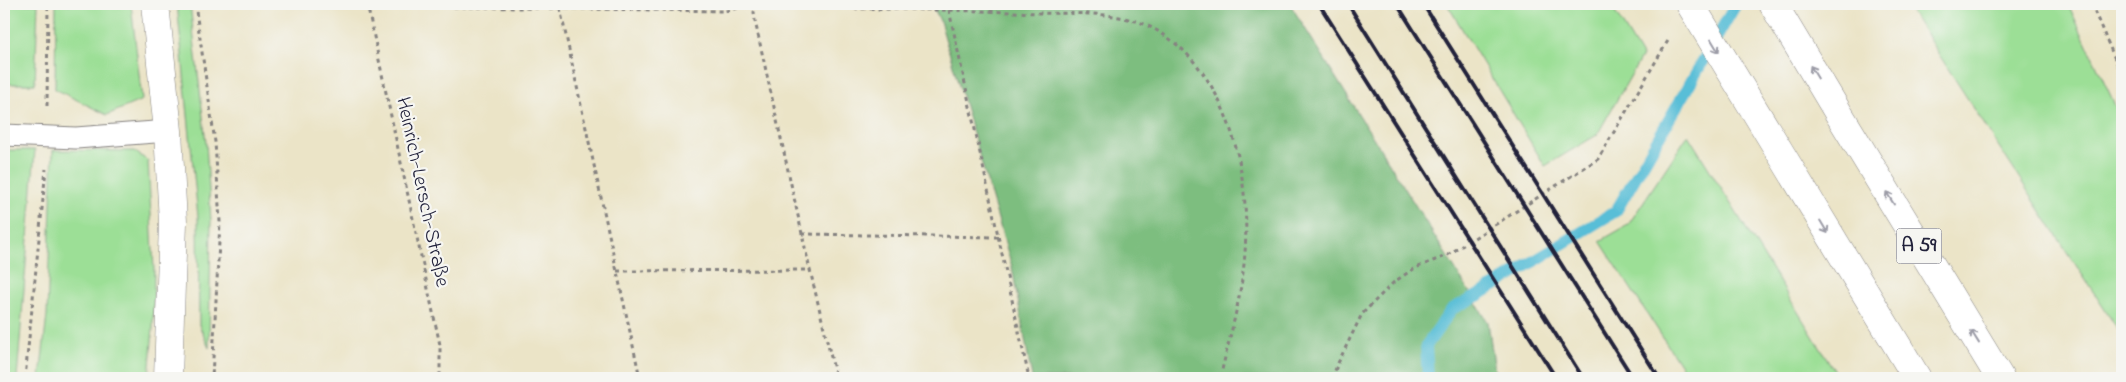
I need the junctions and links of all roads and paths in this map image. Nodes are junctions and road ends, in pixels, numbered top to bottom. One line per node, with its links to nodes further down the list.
1 (48, 4): 19 (path)
2 (155, 4): 17 (main road)
3 (195, 4): 26 (path)
4 (367, 4): 27 (path, Heinrich-Lersch-Straße)
5 (438, 4): 12 (path)
6 (749, 4): 13 (path)
7 (758, 4): 20 (path)
8 (790, 4): 14 (path)
9 (1690, 4): 33 (main road, one-way to 33)
10 (1773, 4): 34 (main road, A 59, one-way to 10)
11 (2091, 4): 16 (path)
12 (450, 5): 13 (path)
13 (560, 8): 23 (path)
14 (949, 10): 21 (path); 31 (path)
15 (1670, 38): 32 (path)
16 (2122, 75)
17 (168, 131): 19 (lane); 25 (main road)
18 (4, 135): 19 (lane)
19 (49, 138): 24 (path)
20 (802, 234): 21 (path); 22 (path)
21 (998, 237): 30 (path)
22 (810, 270): 23 (path); 29 (path)
23 (617, 271): 28 (path)
24 (25, 378)
25 (168, 378)
26 (212, 378)
27 (440, 378)
28 (640, 378)
29 (836, 378)
30 (1030, 378)
31 (1220, 378)
32 (1332, 378)
33 (1917, 378)
34 (2000, 378)

